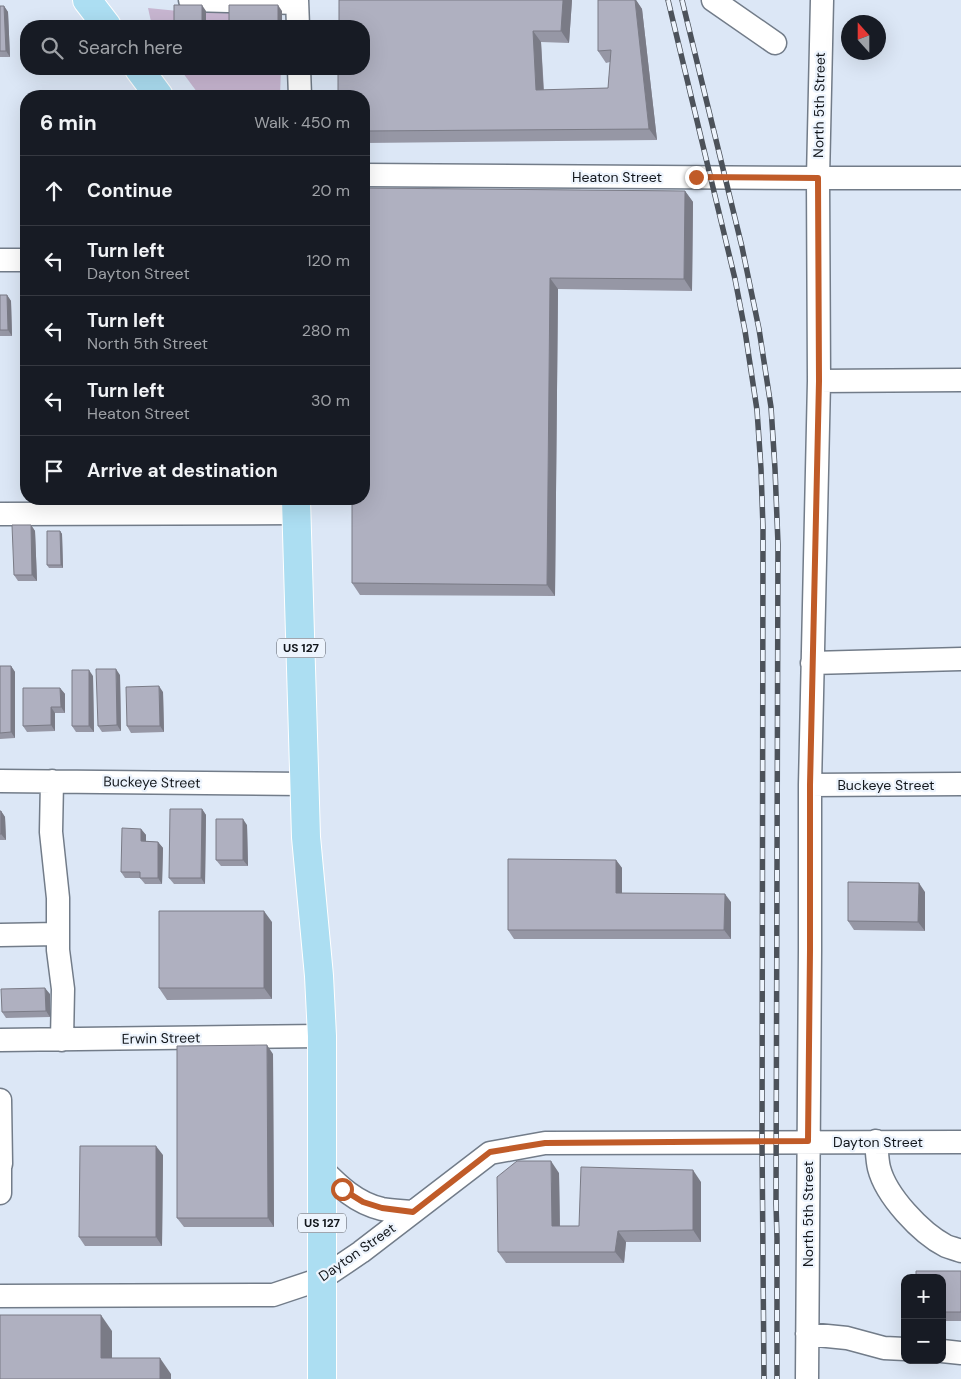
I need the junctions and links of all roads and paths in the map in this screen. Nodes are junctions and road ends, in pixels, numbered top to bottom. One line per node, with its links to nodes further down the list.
1 (88, 0): 6 (highway)
2 (190, 0): 5 (street)
3 (713, 0): 8 (street)
4 (822, 0): 14 (street, North 5th Street)
5 (297, 1): 7 (street)
6 (103, 20)
7 (298, 20)
8 (775, 43)
9 (143, 75): 11 (highway)
10 (299, 75): 12 (street)
11 (155, 90)
12 (300, 90)
13 (370, 175): 14 (street, Heaton Street)
14 (818, 178): 15 (street, Heaton Street); 19 (street, North 5th Street)
15 (961, 178)
16 (0, 260): 17 (street)
17 (20, 260)
18 (961, 380): 19 (street)
19 (819, 381): 24 (street, North 5th Street)
20 (100, 506): 21 (street); 22 (street)
21 (297, 506): 27 (highway, US 127)
22 (0, 514)
23 (961, 659): 24 (street)
24 (812, 663): 29 (street, North 5th Street)
25 (0, 781): 26 (street, Buckeye Street)
26 (52, 782): 27 (street, Buckeye Street); 30 (street)
27 (304, 784): 32 (highway, US 127)
28 (961, 784): 29 (street, Buckeye Street)
29 (810, 785): 36 (street, North 5th Street)
30 (58, 934): 31 (street); 34 (street)
31 (0, 935)
32 (322, 1036): 34 (street, Erwin Street); 40 (highway, US 127)
33 (0, 1040): 34 (street, Erwin Street)
34 (62, 1040)
35 (0, 1100): 39 (street)
36 (808, 1141): 37 (street, Dayton Street); 42 (street, Dayton Street); 46 (street, North 5th Street)
37 (876, 1141): 38 (street, Dayton Street); 43 (street)
38 (961, 1142)
39 (0, 1164): 41 (street)
40 (322, 1168): 42 (street); 44 (highway, US 127)
41 (0, 1193)
42 (413, 1212): 44 (street, Dayton Street)
43 (961, 1251)
44 (322, 1279): 45 (street, Dayton Street); 50 (highway, US 127)
45 (0, 1296)
46 (807, 1334): 47 (street); 51 (street, North 5th Street)
47 (901, 1349)
48 (946, 1351): 49 (street)
49 (961, 1353)
50 (322, 1379)
51 (807, 1379)

